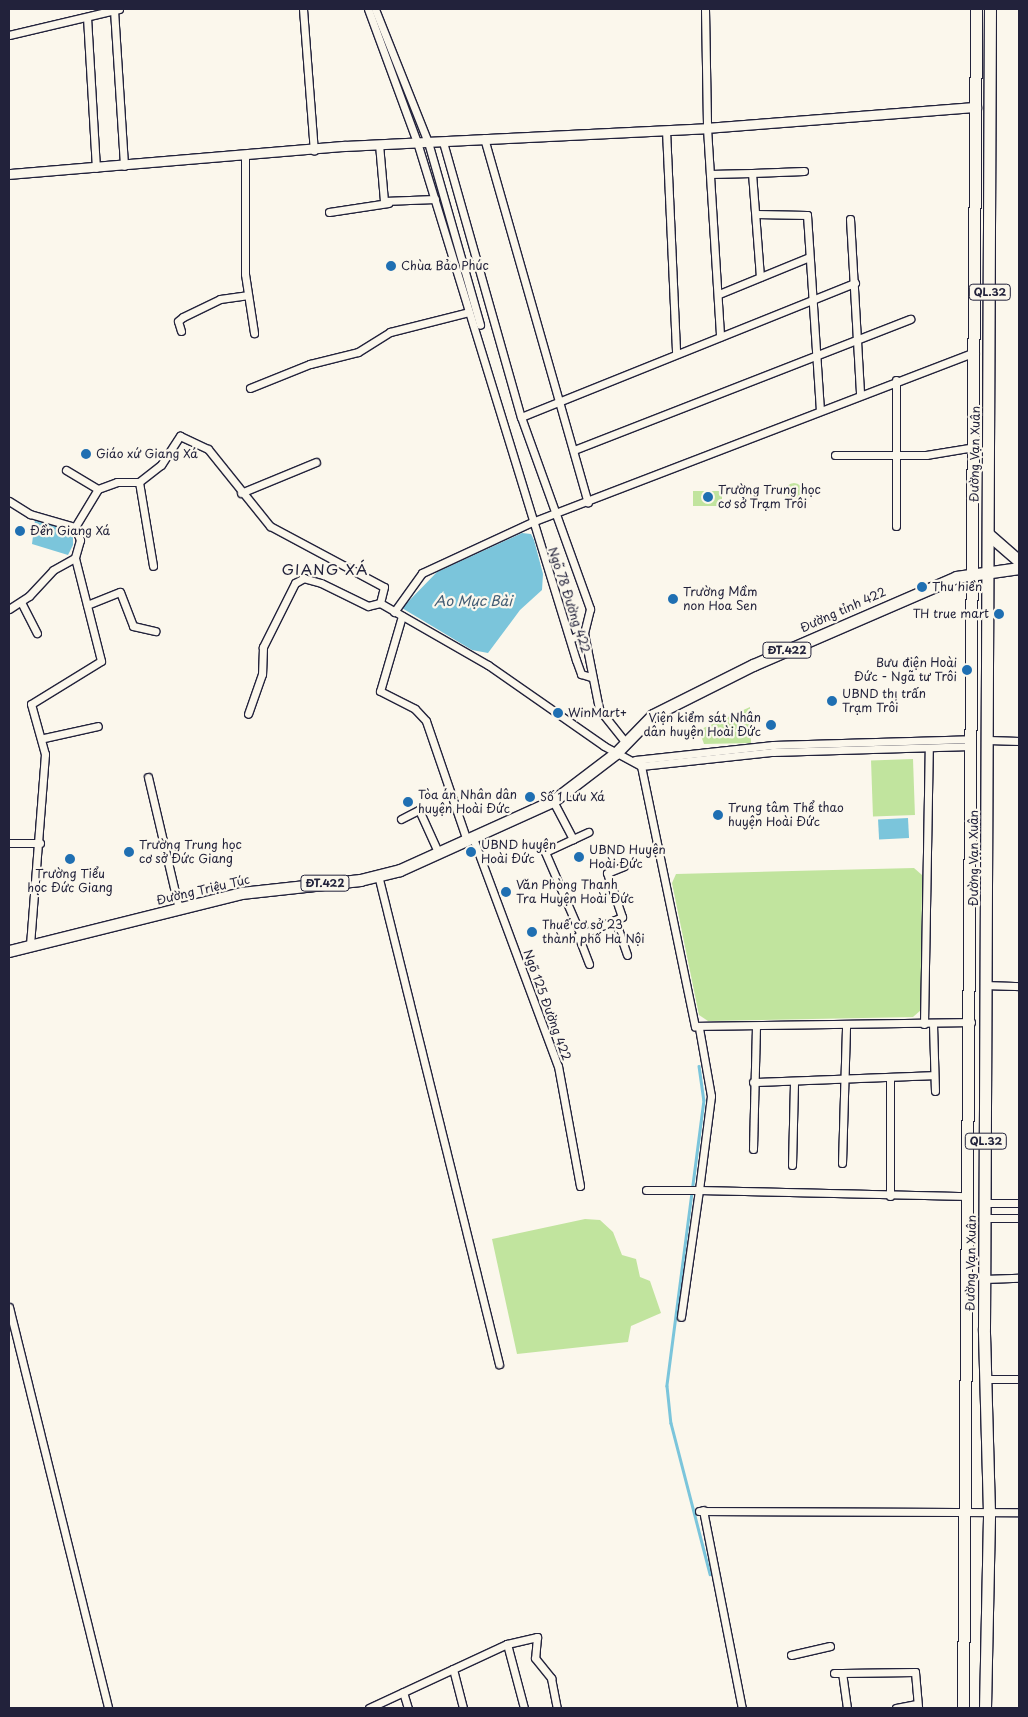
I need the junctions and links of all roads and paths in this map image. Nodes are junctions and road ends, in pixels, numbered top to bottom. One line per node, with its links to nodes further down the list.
1 (303, 9): 18 (street)
2 (368, 9): 14 (street, Ngõ 78 Đường 422)
3 (375, 9): 15 (street)
4 (705, 9): 11 (street)
5 (976, 9): 10 (main road, Đường Vạn Xuân / QL.32)
6 (990, 9): 32 (main road, Đường Vạn Xuân / QL.32)
7 (117, 10): 8 (street); 20 (street)
8 (87, 16): 9 (street); 21 (street)
9 (9, 35)
10 (976, 107): 11 (street); 31 (main road, Đường Vạn Xuân / QL.32)
11 (706, 128): 12 (street); 25 (street)
12 (666, 130): 13 (street); 47 (street)
13 (484, 138): 16 (street); 52 (street)
14 (417, 142): 15 (street); 17 (street); 26 (street, Ngõ 78 Đường 422)
15 (428, 142): 16 (street); 41 (street)
16 (444, 142): 54 (street)
17 (379, 144): 18 (street); 27 (street)
18 (314, 151): 19 (street)
19 (245, 157): 20 (street); 37 (street)
20 (124, 166): 21 (street)
21 (96, 168): 24 (street)
22 (804, 171): 23 (street)
23 (752, 173): 25 (street); 29 (street)
24 (9, 174)
25 (710, 174): 36 (street)
26 (434, 199): 27 (street); 39 (street, Ngõ 78 Đường 422)
27 (388, 203): 28 (street)
28 (329, 212)
29 (756, 214): 33 (street); 34 (street)
30 (850, 219): 35 (street)
31 (976, 221): 32 (main road); 46 (main road, Đường Vạn Xuân / QL.32)
32 (991, 222): 70 (main road, Đường Vạn Xuân / QL.32)
33 (809, 257): 34 (street); 38 (street)
34 (760, 277): 36 (street)
35 (854, 283): 38 (street); 45 (street)
36 (719, 294): 44 (street)
37 (247, 295): 42 (street); 43 (street)
38 (810, 300): 44 (street); 48 (street)
39 (469, 312): 50 (street); 67 (street, Ngõ 78 Đường 422)
40 (910, 319): 45 (street)
41 (480, 325)
42 (181, 331)
43 (254, 333)
44 (720, 336): 47 (street)
45 (858, 339): 48 (street); 51 (street)
46 (976, 352): 49 (street); 55 (main road, Đường Vạn Xuân / QL.32)
47 (676, 354): 52 (street)
48 (815, 356): 53 (street); 56 (street)
49 (896, 380): 51 (street); 58 (street)
50 (250, 388)
51 (860, 395): 53 (street)
52 (561, 402): 54 (street); 56 (street)
53 (820, 411): 65 (street)
54 (522, 417): 66 (street)
55 (975, 447): 58 (street); 76 (main road, Đường Vạn Xuân / QL.32)
56 (574, 450): 65 (street)
57 (835, 455): 58 (street)
58 (897, 455): 68 (street)
59 (316, 462): 63 (street)
60 (66, 470): 62 (street)
61 (139, 482): 62 (street); 63 (street); 73 (street)
62 (98, 490): 69 (street)
63 (241, 493): 78 (street)
64 (9, 501): 69 (street)
65 (588, 502): 66 (street)
66 (554, 514): 67 (street); 85 (street)
67 (532, 522): 81 (street); 86 (street, Ngõ 78 Đường 422)
68 (896, 526)
69 (75, 527): 71 (street)
70 (988, 534): 72 (main road); 75 (main road, Đường Vạn Xuân / QL.32)
71 (76, 558): 77 (street); 79 (street)
72 (1019, 561)
73 (153, 566)
74 (1019, 568): 75 (main road, ĐT.422)
75 (988, 574): 76 (main road, Đường tỉnh 422 / ĐT.422); 91 (main road, Đường Vạn Xuân / QL.32)
76 (973, 575): 93 (main road, Đường Vạn Xuân / QL.32); 94 (main road, Đường tỉnh 422 / ĐT.422)
77 (21, 602): 80 (street); 84 (street)
78 (380, 603): 81 (street); 88 (street)
79 (87, 605): 83 (street); 90 (street)
80 (9, 609)
81 (394, 612): 82 (street)
82 (402, 616): 96 (street); 104 (street, Ngõ 125 Đường 422)
83 (154, 631)
84 (37, 633)
85 (584, 633): 86 (street); 87 (street)
86 (570, 639): 87 (street, Ngõ 78 Đường 422)
87 (591, 677): 94 (street)
88 (248, 714)
89 (98, 726): 90 (street)
90 (44, 738): 106 (street)
91 (988, 740): 92 (street); 110 (main road, Đường Vạn Xuân / QL.32)
92 (1019, 741)
93 (971, 742): 95 (street); 97 (street); 111 (main road, Đường Vạn Xuân / QL.32)
94 (626, 743): 96 (main road, Đường tỉnh 422 / ĐT.422)
95 (929, 748): 98 (street); 122 (street)
96 (616, 753): 97 (street); 100 (main road, Đường Triệu Túc / ĐT.422)
97 (635, 760): 98 (street)
98 (640, 766): 126 (street)
99 (148, 777): 112 (street)
100 (553, 801): 103 (street); 104 (main road, Đường Triệu Túc / ĐT.422)
101 (401, 819): 107 (street)
102 (588, 832): 103 (street)
103 (573, 839): 114 (street)
104 (470, 840): 107 (main road, Đường Triệu Túc / ĐT.422); 136 (street, Ngõ 125 Đường 422)
105 (9, 843): 106 (street)
106 (40, 843): 115 (street)
107 (439, 854): 109 (main road, Đường Triệu Túc / ĐT.422)
108 (624, 866): 113 (street)
109 (378, 875): 112 (main road, Đường Triệu Túc / ĐT.422); 149 (street)
110 (988, 880): 111 (main road); 119 (main road, Đường Vạn Xuân / QL.32)
111 (971, 881): 121 (main road, Đường Vạn Xuân / QL.32)
112 (179, 909): 115 (main road, Đường Triệu Túc / ĐT.422)
113 (615, 920): 114 (street); 117 (street)
114 (581, 934): 118 (street)
115 (30, 946): 116 (main road, Đường Triệu Túc / ĐT.422)
116 (9, 951)
117 (627, 955)
118 (589, 964)
119 (987, 985): 120 (street); 141 (main road, Đường Vạn Xuân / QL.32)
120 (1019, 986)
121 (971, 1022): 123 (street); 140 (main road, Đường Vạn Xuân / QL.32)
122 (924, 1024): 123 (street); 124 (street)
123 (933, 1024): 127 (street)
124 (846, 1025): 125 (street); 129 (street)
125 (756, 1027): 126 (street); 131 (street)
126 (700, 1028): 138 (street)
127 (934, 1075): 128 (street); 132 (street)
128 (890, 1077): 129 (street); 139 (street)
129 (846, 1079): 130 (street); 134 (street)
130 (794, 1081): 131 (street); 135 (street)
131 (753, 1082): 133 (street)
132 (935, 1091)
133 (753, 1149)
134 (842, 1163)
135 (792, 1165)
136 (580, 1186)
137 (646, 1190): 138 (street)
138 (699, 1190): 139 (street); 148 (street)
139 (890, 1196): 140 (street)
140 (970, 1196): 154 (main road, Đường Vạn Xuân / QL.32)
141 (986, 1203): 142 (street); 143 (main road, Đường Vạn Xuân / QL.32)
142 (1018, 1203)
143 (986, 1218): 144 (street); 145 (main road, Đường Vạn Xuân / QL.32)
144 (1018, 1218)
145 (984, 1278): 146 (street); 150 (main road, Đường Vạn Xuân / QL.32)
146 (1019, 1278)
147 (9, 1307): 161 (street)
148 (681, 1317)
149 (500, 1364)
150 (985, 1379): 151 (street); 152 (main road, Đường Vạn Xuân / QL.32)
151 (1019, 1379)
152 (989, 1512): 153 (street); 154 (street); 171 (main road, Đường Vạn Xuân / QL.32)
153 (1019, 1512)
154 (964, 1514): 167 (street); 170 (main road, Đường Vạn Xuân / QL.32)
155 (507, 1644): 158 (street); 165 (street); 166 (street)
156 (830, 1646): 157 (street)
157 (791, 1655)
158 (453, 1670): 159 (street); 164 (street)
159 (403, 1692): 162 (street); 163 (street)
160 (918, 1706): 168 (street); 169 (street)
161 (108, 1708)
162 (369, 1708)
163 (408, 1708)
164 (463, 1708)
165 (524, 1708)
166 (557, 1708)
167 (742, 1708)
168 (847, 1708)
169 (896, 1708)
170 (963, 1708)
171 (985, 1708)

